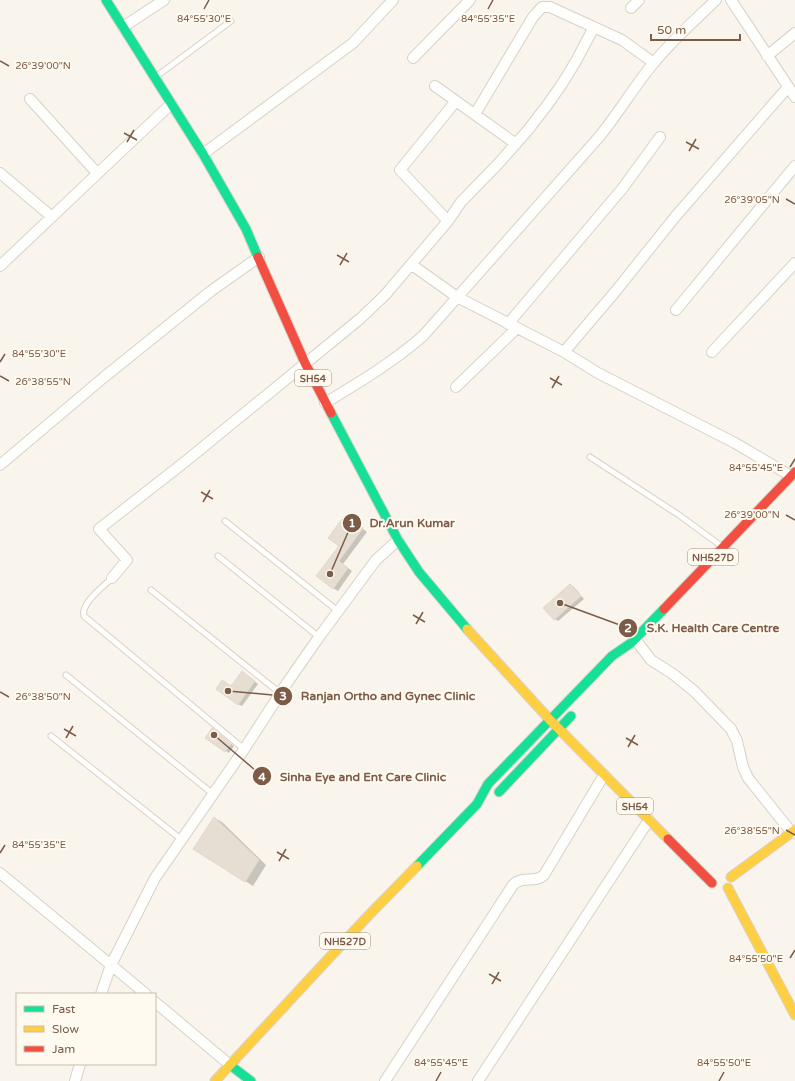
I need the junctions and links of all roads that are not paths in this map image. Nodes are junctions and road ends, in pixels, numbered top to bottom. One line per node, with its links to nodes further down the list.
1 (106, 0): 10 (main road, SH54)
2 (164, 0): 10 (street)
3 (470, 0): 14 (street)
4 (639, 0): 8 (street)
5 (716, 0): 15 (street)
6 (731, 0): 13 (street)
7 (387, 2): 26 (street)
8 (631, 8)
9 (231, 21): 16 (lane)
10 (123, 27): 16 (main road, SH54)
11 (594, 27): 15 (street); 23 (street); 25 (street)
12 (795, 34): 13 (street)
13 (767, 56): 18 (street)
14 (413, 58)
15 (654, 63): 36 (street)
16 (154, 77): 22 (main road, SH54)
17 (435, 86): 21 (street)
18 (788, 87): 19 (street); 39 (street)
19 (795, 97)
20 (30, 100): 29 (street)
21 (456, 101): 23 (street); 31 (street)
22 (171, 104): 26 (main road, SH54); 29 (street)
23 (475, 114): 25 (street)
24 (660, 137): 38 (street)
25 (516, 144): 31 (street)
26 (203, 154): 32 (main road, SH54)
27 (795, 166): 37 (street)
28 (0, 173): 30 (street)
29 (97, 173): 30 (street)
30 (52, 217): 35 (street)
31 (448, 222): 34 (street)
32 (260, 257): 41 (main road, SH54); 45 (street)
33 (795, 263): 40 (street)
34 (412, 265): 36 (street); 41 (street)
35 (0, 266)
36 (457, 297): 38 (street); 43 (street)
37 (676, 310)
38 (512, 326): 39 (street); 42 (street)
39 (564, 352): 46 (street)
40 (712, 352)
41 (305, 363): 43 (main road, SH54); 51 (street)
42 (456, 386)
43 (325, 403): 48 (main road, SH54)
44 (590, 457): 49 (lane)
45 (0, 465)
46 (793, 474): 49 (main road, NH527D)
47 (225, 521): 53 (lane)
48 (398, 540): 53 (street); 60 (main road, SH54)
49 (723, 547): 55 (main road, NH527D)
50 (218, 556): 54 (lane)
51 (112, 578): 63 (lane)
52 (151, 590): 58 (lane)
53 (338, 611): 54 (street)
54 (319, 637): 58 (street)
55 (633, 641): 56 (main road, NH527D); 60 (main road, NH527D); 68 (street)
56 (620, 664)
57 (66, 676): 65 (lane)
58 (280, 693): 63 (street)
59 (580, 707): 61 (main road, NH527D)
60 (550, 720): 61 (main road, SH54); 66 (main road, NH527D)
61 (560, 729): 64 (main road, SH54); 66 (main road, NH527D)
62 (51, 736): 69 (lane)
63 (244, 749): 65 (street)
64 (604, 775): 67 (main road, SH54); 84 (street)
65 (213, 794): 69 (street)
66 (477, 804): 80 (main road, NH527D)
67 (649, 820): 72 (main road, SH54); 85 (street)
68 (793, 831): 71 (main road)
69 (182, 840): 74 (street)
70 (0, 873): 74 (street)
71 (731, 878): 72 (main road); 73 (main road)
72 (712, 883): 73 (main road, SH54)
73 (728, 888): 78 (main road)
74 (111, 965): 75 (street); 76 (street)
75 (101, 993)
76 (145, 993)
77 (156, 1003): 80 (street)
78 (795, 1014)
79 (80, 1065): 81 (street)
80 (230, 1065): 82 (main road, NH527D); 83 (main road)
81 (76, 1081)
82 (215, 1081)
83 (251, 1081)
84 (385, 1081)
85 (478, 1081)

